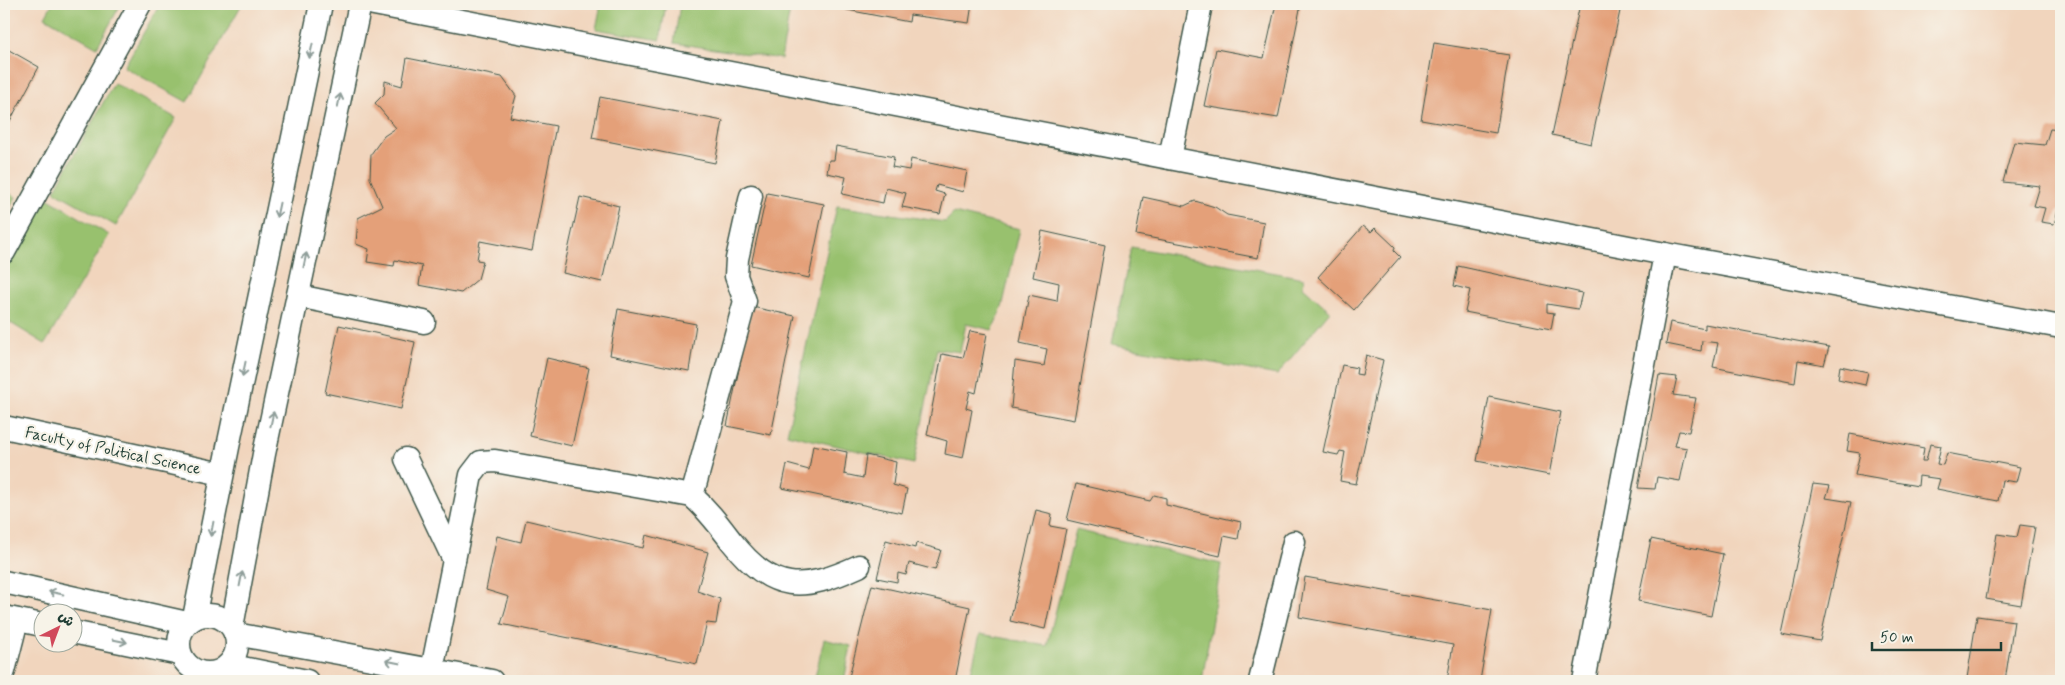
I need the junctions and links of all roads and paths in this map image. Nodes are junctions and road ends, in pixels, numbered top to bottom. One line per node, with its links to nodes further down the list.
1 (140, 4): 8 (street)
2 (322, 4): 15 (street, one-way to 15)
3 (360, 4): 10 (street, one-way to 3)
4 (374, 4): 6 (street)
5 (1201, 4): 6 (street)
6 (1170, 158): 9 (street)
7 (752, 196): 16 (street)
8 (4, 252)
9 (1665, 254): 12 (street); 33 (street)
10 (298, 296): 11 (street); 24 (street, one-way to 10)
11 (424, 322)
12 (2061, 327)
13 (4, 427): 15 (street, Faculty of Political Science)
14 (406, 459): 18 (street)
15 (222, 474): 22 (street, one-way to 22)
16 (692, 496): 18 (street); 19 (street)
17 (1294, 542): 32 (street)
18 (454, 560): 27 (street)
19 (859, 566)
20 (4, 582): 22 (street, one-way to 20)
21 (10, 619): 23 (street); 28 (street)
22 (191, 620): 24 (street); 26 (street)
23 (32, 623)
24 (233, 630): 27 (street, one-way to 24); 29 (street)
25 (82, 634): 26 (street, one-way to 26)
26 (180, 654): 29 (street)
27 (432, 670): 31 (street)
28 (4, 671)
29 (224, 672): 30 (street)
30 (307, 681)
31 (492, 681)
32 (1260, 681)
33 (1584, 681)

